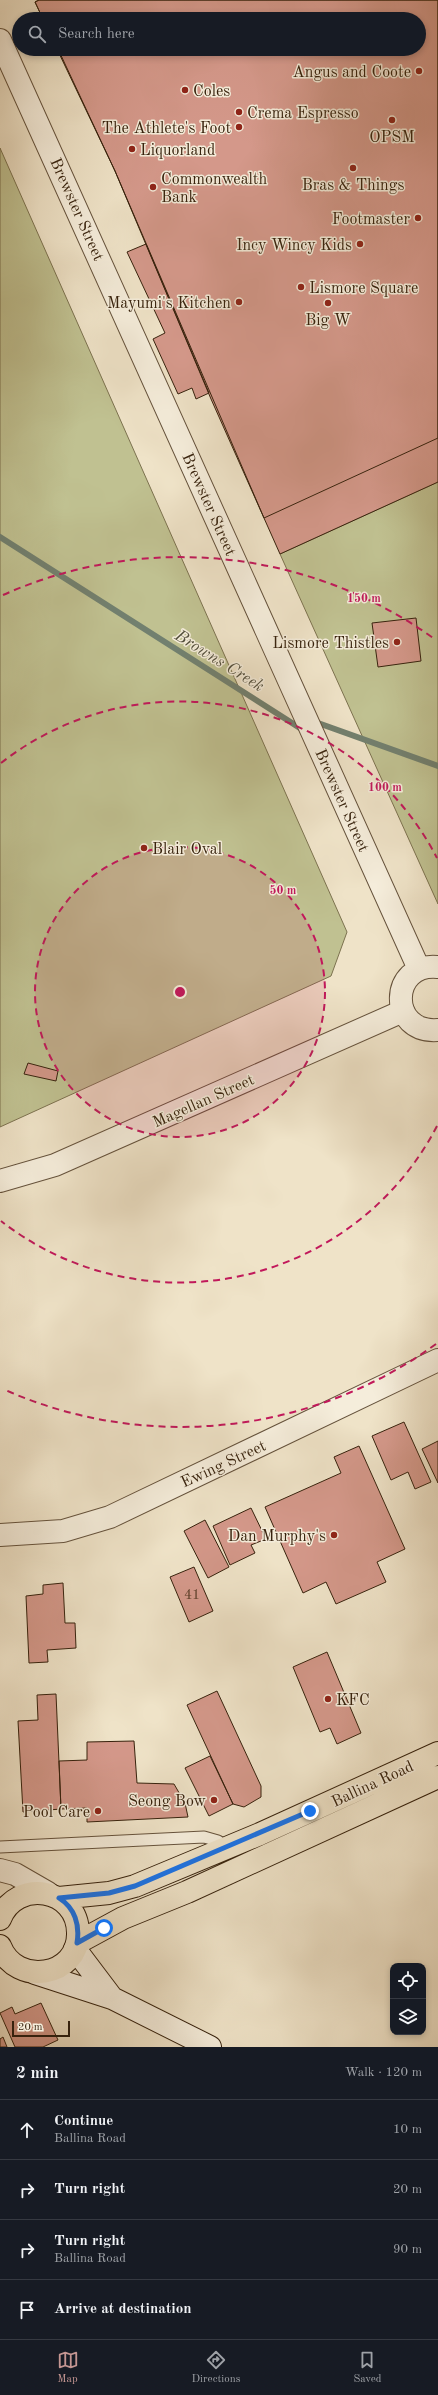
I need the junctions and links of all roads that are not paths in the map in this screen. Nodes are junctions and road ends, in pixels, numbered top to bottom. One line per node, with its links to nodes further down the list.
1 (0, 40): 2 (street, Brewster Street)
2 (429, 968): 3 (street)
3 (403, 1011): 4 (street); 5 (street, Magellan Street)
4 (438, 1030)
5 (0, 1181)
6 (438, 1360): 7 (street, Ewing Street)
7 (0, 1535)
8 (438, 1753): 11 (main road, Ballina Road)
9 (438, 1777): 16 (main road, Ballina Road)
10 (0, 1847): 11 (lane)
11 (227, 1848): 13 (main road, Ballina Road)
12 (0, 1870): 13 (street)
13 (53, 1896): 14 (main road, Ballina Road); 16 (main road)
14 (1, 1916)
15 (0, 1946): 17 (main road)
16 (76, 1946): 17 (main road); 19 (street)
17 (28, 1971): 18 (main road); 19 (street)
18 (0, 1975)
19 (112, 1998): 20 (street)
20 (210, 2047)

